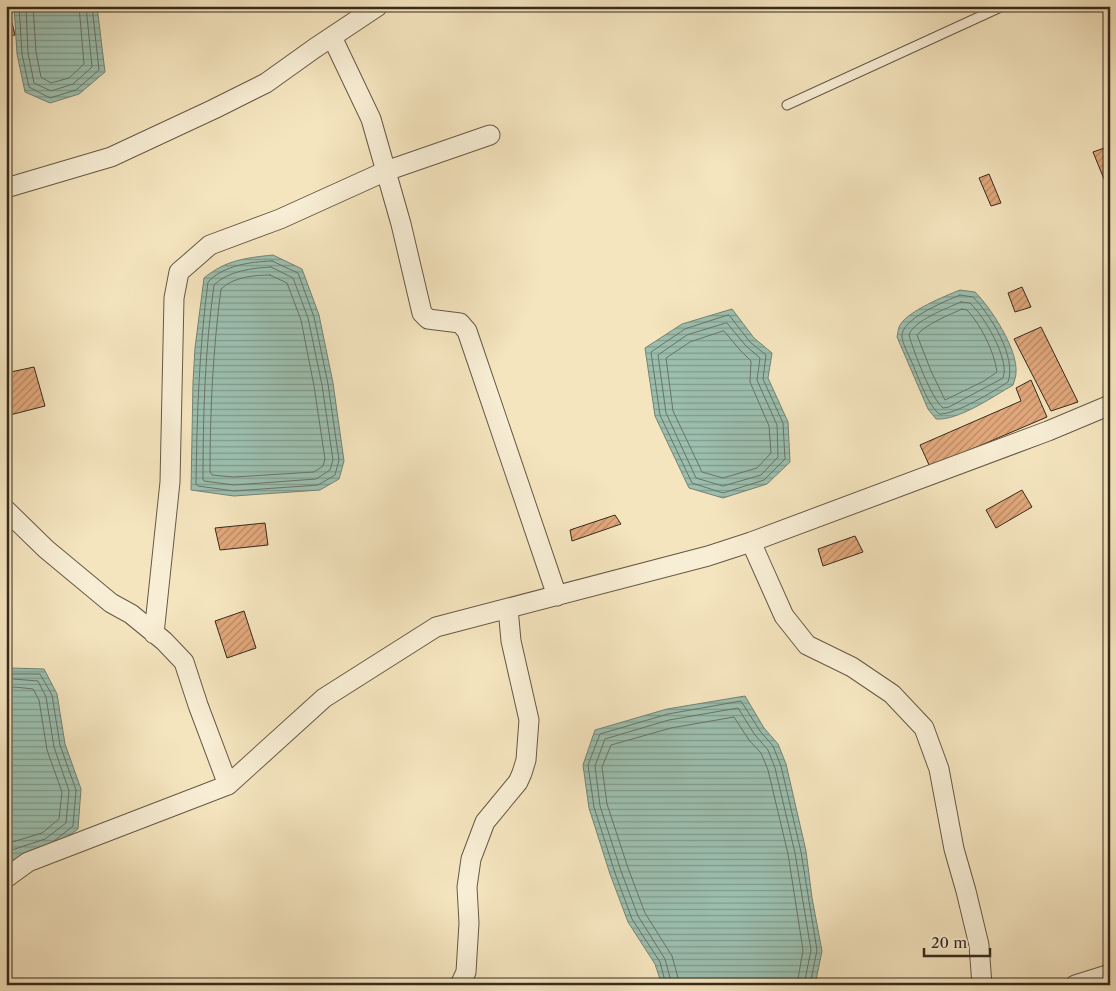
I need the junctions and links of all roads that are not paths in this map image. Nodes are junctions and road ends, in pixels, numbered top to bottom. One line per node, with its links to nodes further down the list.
1 (378, 6): 3 (street)
2 (1003, 6): 4 (lane)
3 (332, 37): 6 (street); 7 (street)
4 (787, 105)
5 (490, 134): 6 (street)
6 (386, 171): 11 (street); 13 (street)
7 (6, 188)
8 (1110, 405): 10 (street)
9 (6, 510): 13 (street)
10 (751, 542): 11 (street); 18 (street)
11 (557, 596): 12 (street)
12 (508, 608): 14 (street); 17 (street)
13 (154, 634): 14 (street)
14 (228, 785): 15 (street)
15 (6, 878)
16 (1110, 974): 19 (street)
17 (460, 985)
18 (982, 985)
19 (1074, 985)

